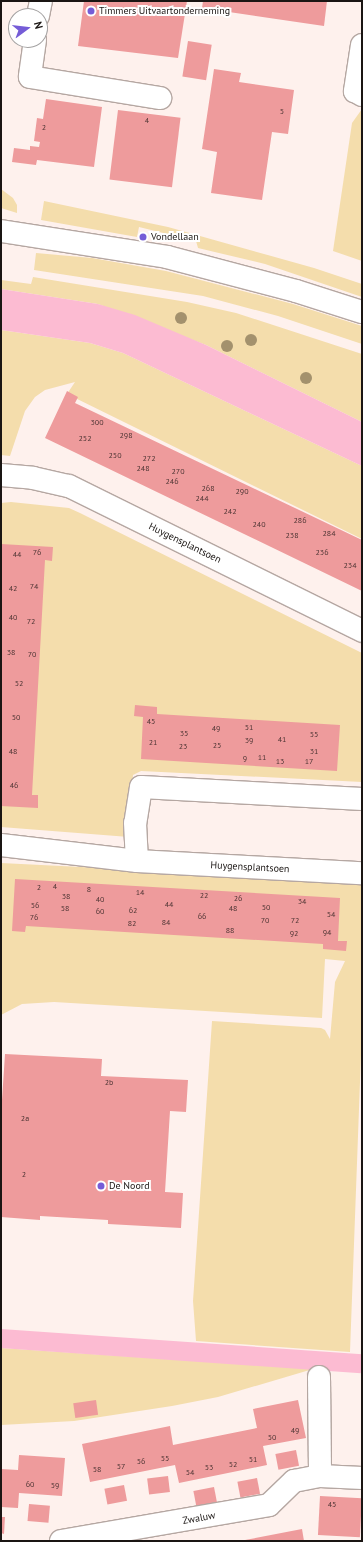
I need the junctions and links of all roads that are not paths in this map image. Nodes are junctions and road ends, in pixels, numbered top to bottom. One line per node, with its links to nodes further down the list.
1 (362, 45): 3 (street)
2 (34, 48): 4 (street)
3 (362, 94)
4 (160, 98)
5 (1, 231): 6 (street)
6 (362, 312)
7 (1, 475): 8 (street, Huygensplantsoen)
8 (362, 631)
9 (362, 799): 11 (street)
10 (1, 846): 11 (street, Huygensplantsoen)
11 (137, 861): 12 (street, Huygensplantsoen)
12 (362, 873)
13 (319, 1377): 14 (street)
14 (320, 1476): 15 (street, Zwaluw); 16 (street, Zwaluw)
15 (362, 1478)
16 (66, 1541)

